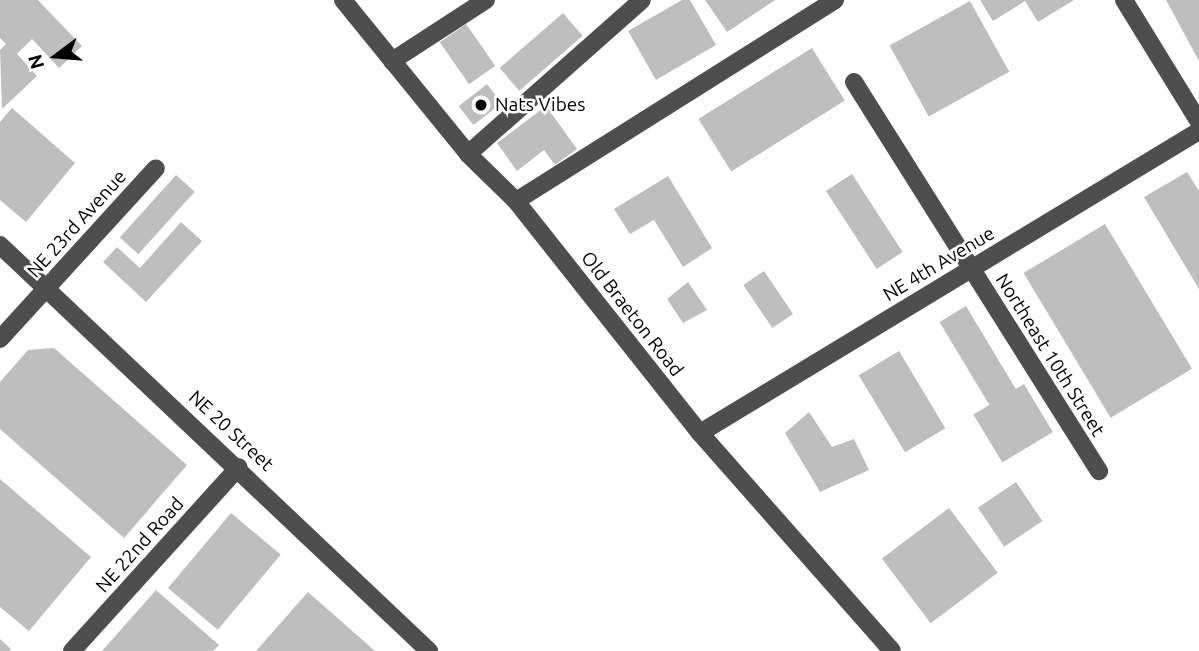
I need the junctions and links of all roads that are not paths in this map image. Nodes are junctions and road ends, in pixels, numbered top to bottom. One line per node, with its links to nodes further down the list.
1 (343, 0): 6 (street, Old Braeton Road)
2 (486, 0): 6 (street)
3 (642, 0): 10 (street)
4 (835, 0): 12 (street)
5 (1124, 0): 8 (street)
6 (392, 61): 10 (street, Old Braeton Road)
7 (854, 82): 14 (street, Northeast 10th Street)
8 (1199, 122)
9 (1199, 131): 14 (street, NE 4th Avenue)
10 (468, 154): 12 (street, Old Braeton Road)
11 (156, 168): 15 (street, NE 23rd Avenue)
12 (516, 201): 17 (street, Old Braeton Road)
13 (0, 245): 15 (street, NE 20 Street)
14 (972, 269): 17 (street, NE 4th Avenue); 19 (street, Northeast 10th Street)
15 (46, 290): 16 (street, NE 23rd Avenue); 18 (street, NE 20 Street)
16 (0, 339)
17 (701, 433): 22 (street, Old Braeton Road)
18 (239, 467): 20 (street, NE 22nd Road); 21 (street, NE 20 Street)
19 (1099, 471)
20 (72, 651)
21 (429, 651)
22 (892, 651)

